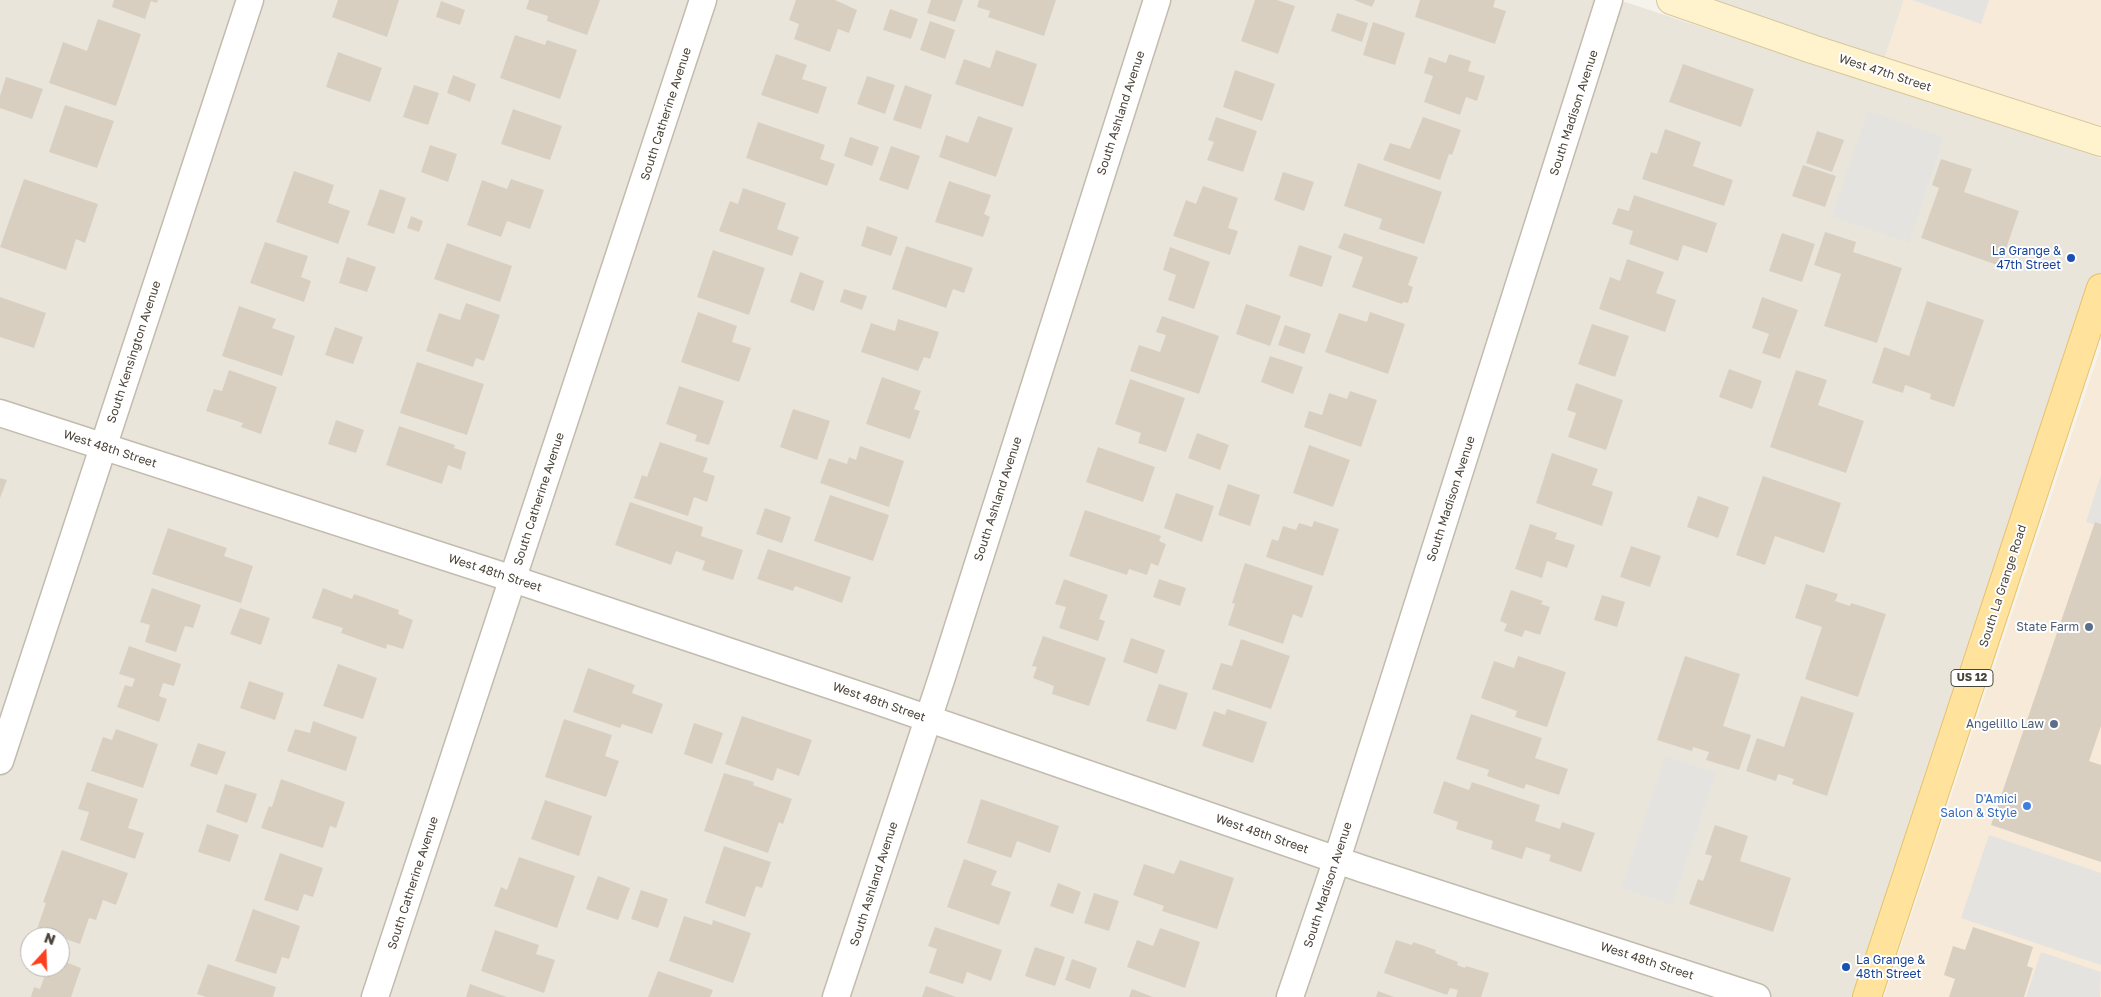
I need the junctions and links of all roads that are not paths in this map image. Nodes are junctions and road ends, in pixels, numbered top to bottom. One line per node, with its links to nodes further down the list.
1 (250, 0): 9 (street, South Kensington Avenue)
2 (703, 0): 10 (street, South Catherine Avenue)
3 (1157, 0): 11 (street, South Ashland Avenue)
4 (1609, 0): 13 (street, South Madison Avenue)
5 (1670, 0): 6 (main road, West 47th Street)
6 (2101, 142)
7 (2101, 288): 18 (main road, South La Grange Road / US 12)
8 (0, 413): 9 (street, West 48th Street)
9 (103, 447): 10 (street, West 48th Street); 12 (street, South Kensington Avenue)
10 (513, 579): 11 (street, West 48th Street); 14 (street, South Catherine Avenue)
11 (928, 719): 13 (street, West 48th Street); 15 (street, South Ashland Avenue)
12 (0, 761)
13 (1337, 859): 16 (street, South Madison Avenue); 17 (street, West 48th Street)
14 (376, 997)
15 (836, 997)
16 (1290, 997)
17 (1757, 997)
18 (1867, 997)

